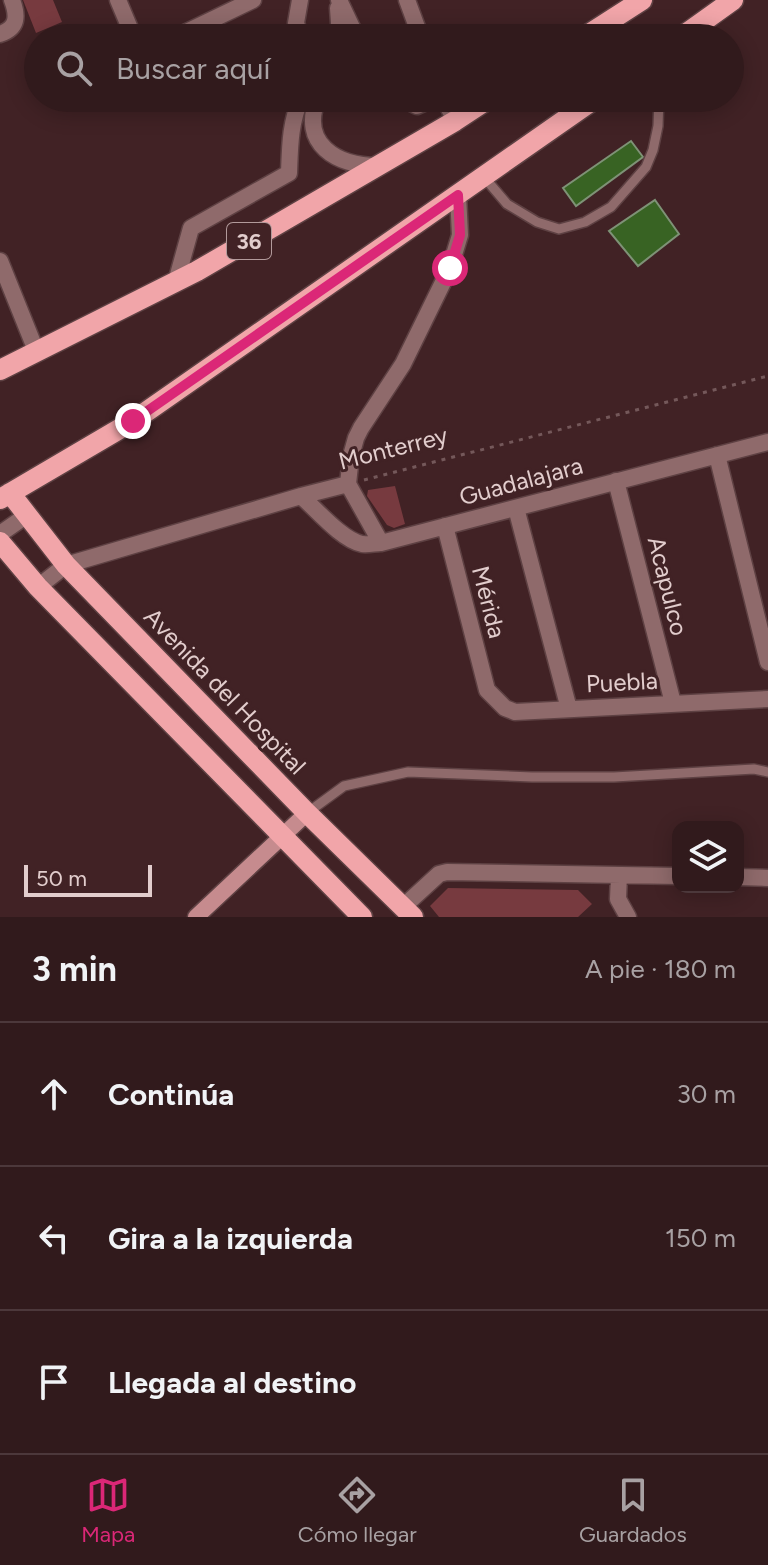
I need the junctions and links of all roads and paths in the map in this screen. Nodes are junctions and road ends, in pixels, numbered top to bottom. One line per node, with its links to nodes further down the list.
1 (12, 0): 17 (street)
2 (118, 0): 9 (street)
3 (253, 0): 10 (street)
4 (300, 0): 11 (street)
5 (338, 0): 12 (street); 13 (street)
6 (407, 0): 14 (street)
7 (642, 0): 15 (main road)
8 (733, 0): 16 (main road)
9 (128, 24)
10 (203, 24)
11 (296, 24)
12 (341, 24)
13 (350, 24)
14 (416, 24)
15 (605, 24)
16 (700, 24)
17 (0, 34)
18 (295, 112): 29 (street)
19 (312, 112): 25 (street)
20 (451, 112): 24 (street)
21 (469, 112): 24 (main road, 36)
22 (576, 112): 26 (main road)
23 (658, 112): 26 (lane)
24 (455, 121): 25 (main road, 36)
25 (378, 166): 29 (main road, 36)
26 (484, 177): 27 (main road)
27 (458, 195): 36 (street); 37 (main road)
28 (0, 261): 30 (street)
29 (176, 282): 30 (main road, 36)
30 (37, 353): 31 (main road, 36)
31 (0, 370)
32 (768, 376): 36 (path, Monterrey)
33 (768, 442): 34 (street, Guadalajara)
34 (717, 455): 35 (street, Guadalajara); 47 (street)
35 (616, 481): 39 (street, Guadalajara); 50 (street, Acapulco)
36 (348, 484): 38 (street, Monterrey); 44 (street)
37 (5, 496): 40 (main road, Avenida del Hospital)
38 (301, 496): 44 (street, Guadalajara); 45 (street, Monterrey)
39 (516, 508): 41 (street, Guadalajara); 51 (street)
40 (27, 515): 42 (street); 45 (main road, Avenida del Hospital)
41 (445, 526): 44 (street, Guadalajara); 48 (street, Mérida)
42 (0, 534)
43 (0, 542): 46 (main road)
44 (381, 543)
45 (66, 565): 46 (street, Monterrey); 53 (main road, Avenida del Hospital)
46 (38, 587): 54 (main road)
47 (768, 662)
48 (487, 690): 51 (street, Puebla)
49 (768, 699): 50 (street, Puebla)
50 (673, 703): 51 (street, Puebla)
51 (569, 709)
52 (768, 772): 53 (lane)
53 (307, 813): 54 (main road); 59 (main road, Avenida del Hospital)
54 (282, 837): 60 (main road); 61 (main road)
55 (619, 875): 56 (street); 59 (street); 62 (street)
56 (672, 876)
57 (744, 877): 58 (street)
58 (768, 878)
59 (408, 912)
60 (196, 917)
61 (362, 917)
62 (628, 917)

